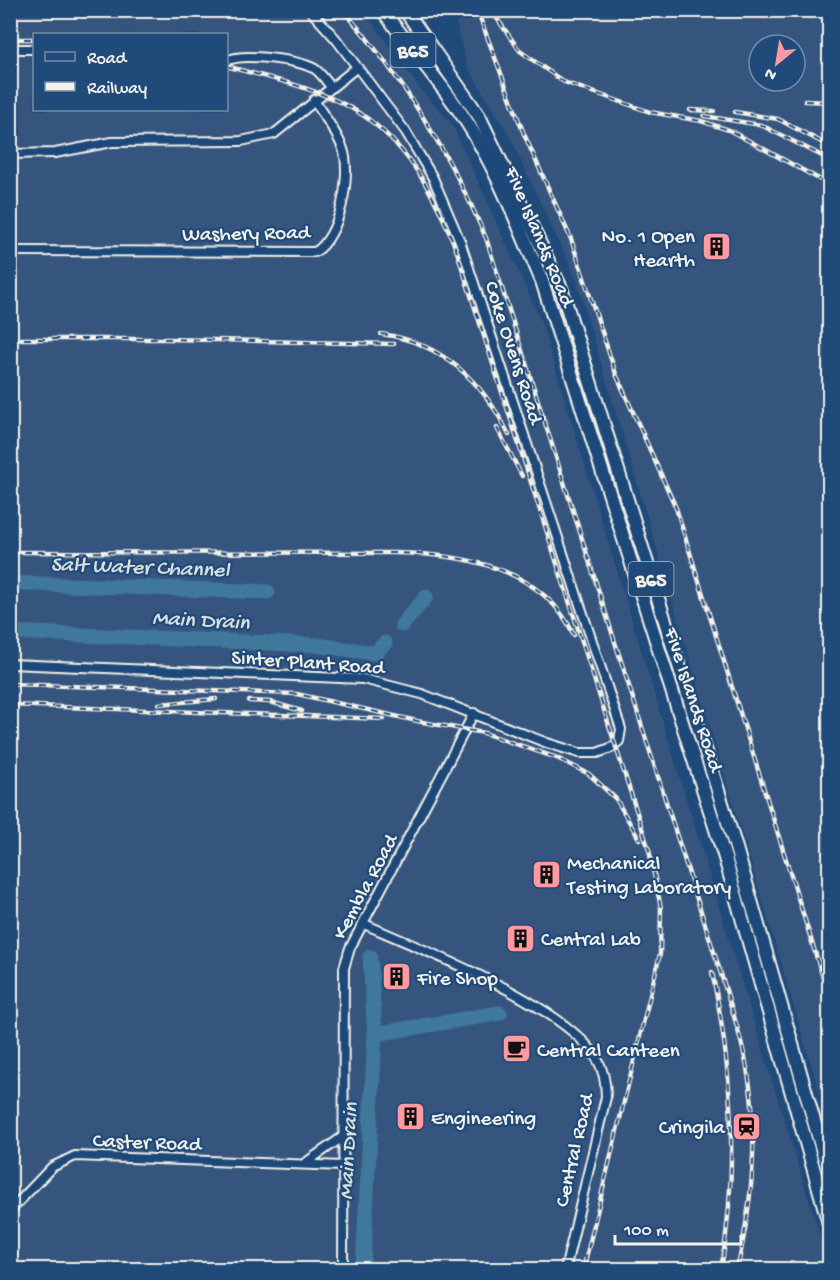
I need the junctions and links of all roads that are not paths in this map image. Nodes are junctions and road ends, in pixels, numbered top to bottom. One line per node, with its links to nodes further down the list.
1 (310, 10): 7 (street, Coke Ovens Road)
2 (383, 10): 21 (main road, Five Islands Road / B65)
3 (405, 10): 19 (main road, Five Islands Road / B65)
4 (33, 48): 5 (street)
5 (10, 49)
6 (228, 61): 8 (street)
7 (357, 68): 8 (street); 14 (street, Coke Ovens Road)
8 (331, 87): 9 (street)
9 (314, 100): 10 (street); 11 (street, Washery Road)
10 (10, 154)
11 (10, 250)
12 (10, 664): 13 (street, Sinter Plant Road)
13 (474, 713): 14 (street, Sinter Plant Road); 15 (street, Kembla Road)
14 (621, 738)
15 (364, 924): 16 (street, Kembla Road); 23 (street, Central Road)
16 (344, 1136): 17 (street); 18 (street, Kembla Road)
17 (304, 1164): 18 (street, Caster Road); 20 (street, Caster Road)
18 (344, 1166): 22 (street, Kembla Road)
19 (830, 1177)
20 (10, 1211)
21 (830, 1227)
22 (343, 1269)
23 (565, 1269)

